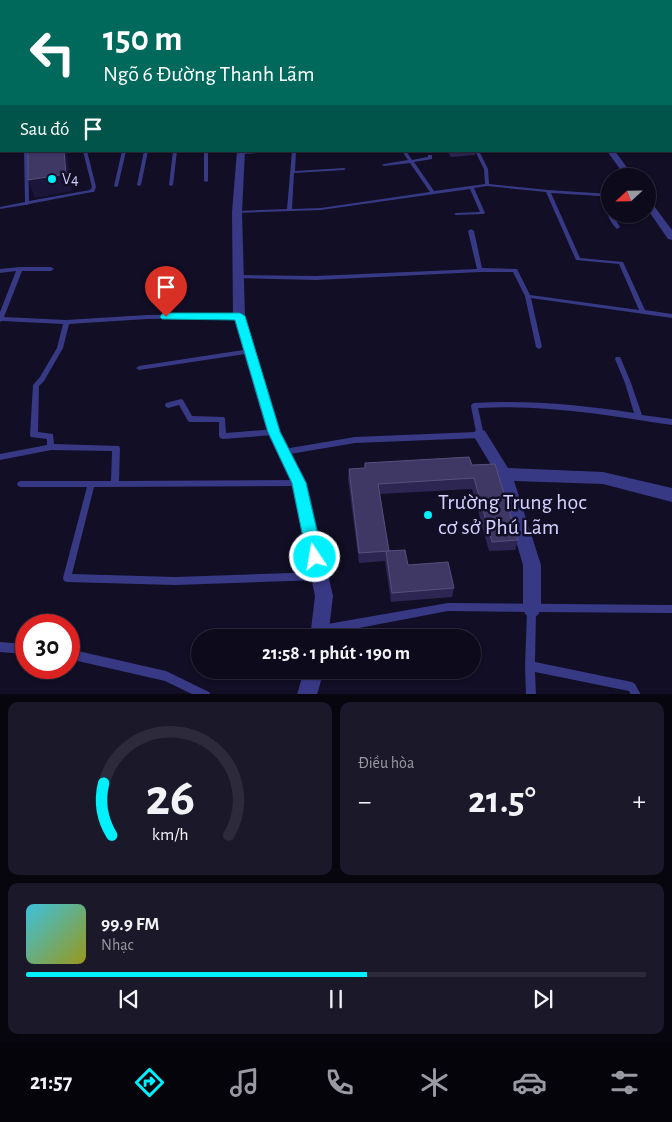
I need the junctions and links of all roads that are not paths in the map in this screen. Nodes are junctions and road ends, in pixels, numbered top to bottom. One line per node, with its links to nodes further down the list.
1 (26, 152): 27 (lane)
2 (85, 152): 27 (lane)
3 (124, 152): 22 (lane)
4 (146, 152): 19 (lane)
5 (174, 152): 20 (lane)
6 (206, 152): 18 (lane)
7 (241, 152): 30 (street)
8 (294, 152): 17 (lane)
9 (405, 152): 13 (lane)
10 (477, 152): 21 (lane)
11 (612, 152): 15 (street)
12 (430, 156): 13 (lane)
13 (411, 161): 14 (lane); 25 (lane)
14 (384, 165)
15 (623, 168)
16 (344, 169): 17 (lane)
17 (292, 172): 29 (lane)
18 (206, 181)
19 (139, 185)
20 (171, 185)
21 (487, 185): 23 (lane); 24 (lane)
22 (116, 186)
23 (472, 189): 25 (lane); 31 (lane)
24 (548, 190): 26 (lane); 43 (lane)
25 (433, 193): 29 (lane)
26 (601, 195)
27 (27, 204): 28 (lane)
28 (0, 208)
29 (289, 210): 30 (lane)
30 (237, 212): 41 (street)
31 (456, 214)
32 (656, 215): 36 (street)
33 (615, 223): 34 (lane)
34 (617, 227)
35 (471, 230): 39 (lane)
36 (672, 237)
37 (20, 269): 38 (lane); 40 (lane); 46 (lane)
38 (51, 269)
39 (480, 270): 41 (lane); 42 (lane)
40 (0, 271)
41 (237, 277): 44 (street)
42 (528, 296): 43 (lane); 48 (lane)
43 (643, 312): 45 (lane)
44 (240, 316): 47 (lane); 49 (street)
45 (672, 316)
46 (0, 320): 47 (lane)
47 (66, 322): 57 (lane)
48 (540, 347)
49 (250, 351): 51 (lane); 55 (street)
50 (618, 359): 53 (lane)
51 (139, 368)
52 (168, 404): 55 (lane)
53 (638, 417): 54 (lane); 56 (lane)
54 (672, 422)
55 (274, 432): 58 (street)
56 (480, 435): 58 (lane); 60 (street)
57 (51, 447): 59 (lane); 64 (lane)
58 (283, 452): 61 (street)
59 (0, 457)
60 (504, 474): 65 (street); 67 (street)
61 (299, 483): 64 (lane); 66 (street)
62 (22, 484): 63 (lane)
63 (91, 484): 64 (lane); 66 (lane)
64 (115, 484)
65 (672, 496)
66 (319, 576): 69 (street)
67 (532, 609): 68 (lane); 70 (lane); 74 (lane)
68 (672, 609)
69 (321, 629)
70 (344, 629)
71 (0, 647): 72 (lane)
72 (15, 648)
73 (80, 656): 76 (lane)
74 (530, 666): 78 (lane); 79 (lane)
75 (311, 679): 77 (street)
76 (206, 694)
77 (307, 694)
78 (531, 694)
79 (636, 694)

